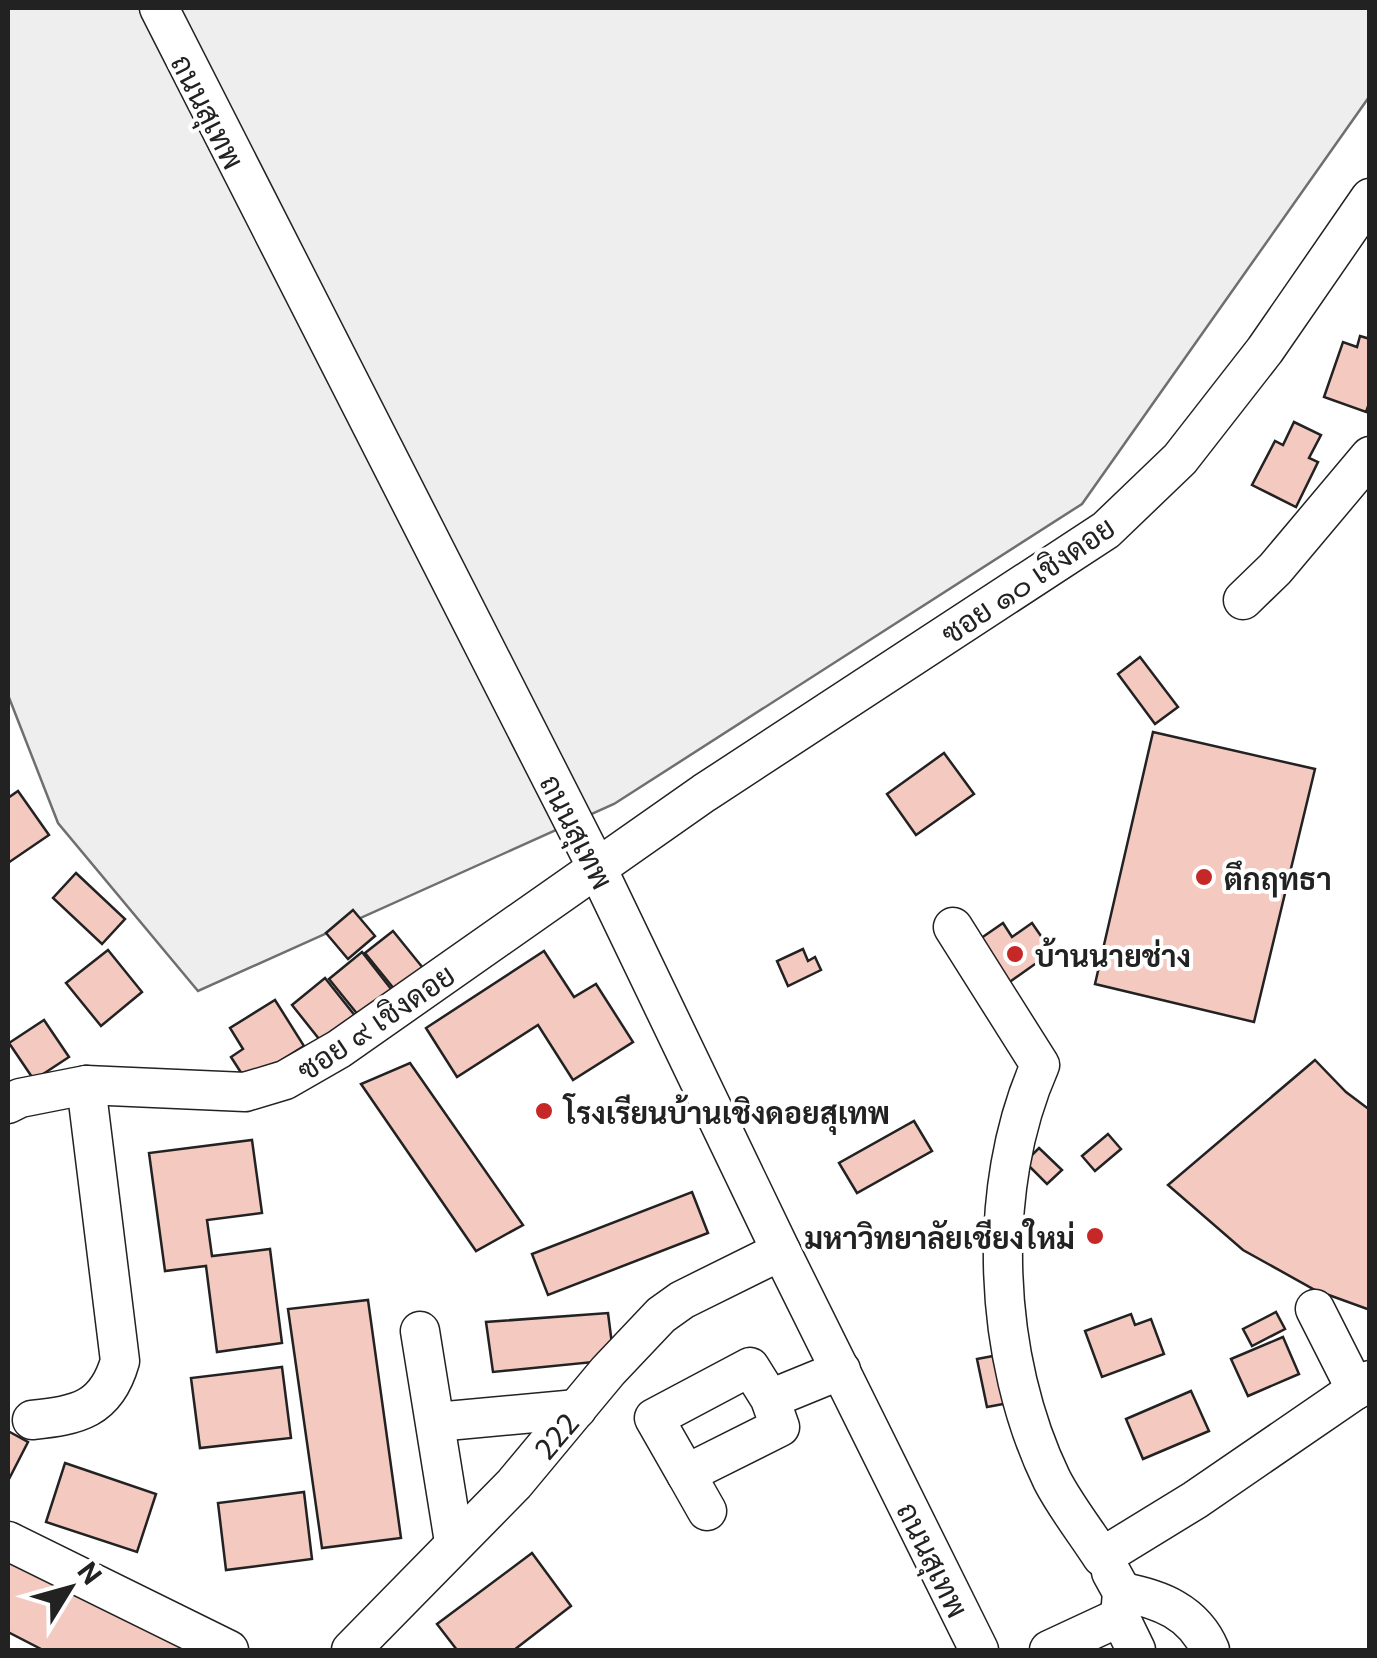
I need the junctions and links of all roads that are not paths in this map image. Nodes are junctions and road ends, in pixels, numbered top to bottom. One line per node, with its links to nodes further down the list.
1 (160, 14): 5 (street, ถนนสุเทพ)
2 (1370, 198): 5 (street, ซอย ๑๐ เชิงดอย)
3 (1370, 456): 4 (street)
4 (1244, 600)
5 (596, 866): 7 (street, ซอย ๙ เชิงดอย); 9 (street, ถนนสุเทพ)
6 (953, 927): 22 (street)
7 (86, 1085): 8 (street, ซอย ๙ เชิงดอย); 16 (street)
8 (8, 1104)
9 (781, 1250): 12 (street, ถนนสุเทพ); 15 (street, 222)
10 (1316, 1309): 13 (street)
11 (420, 1331): 17 (street)
12 (842, 1370): 14 (street); 26 (street, ถนนสุเทพ)
13 (1363, 1385): 22 (street)
14 (770, 1398): 18 (street); 18 (street)
15 (578, 1408): 17 (street); 21 (street, 222)
16 (32, 1420)
17 (436, 1422): 21 (street)
18 (686, 1474): 19 (street)
19 (707, 1511)
20 (8, 1541): 24 (street)
21 (454, 1542): 25 (street, 222)
22 (1102, 1557): 23 (street)
23 (1121, 1604): 27 (street); 28 (street); 29 (street)
24 (229, 1650)
25 (351, 1650)
26 (978, 1650)
27 (1048, 1650)
28 (1136, 1650)
29 (1210, 1650)

